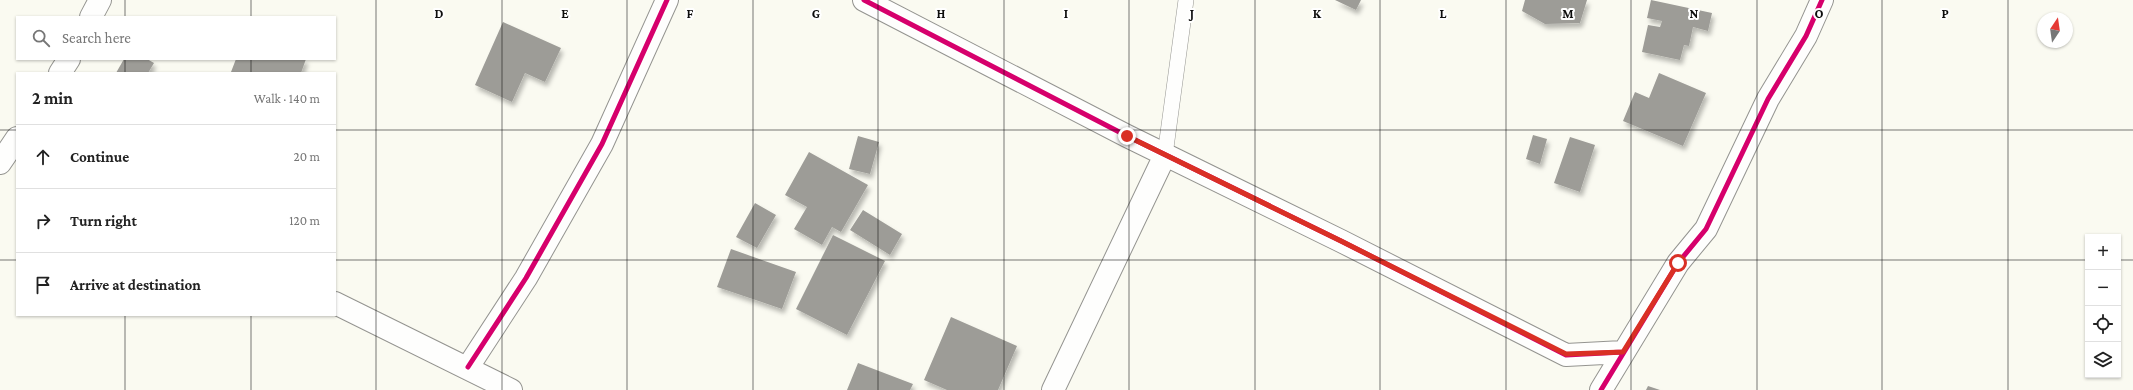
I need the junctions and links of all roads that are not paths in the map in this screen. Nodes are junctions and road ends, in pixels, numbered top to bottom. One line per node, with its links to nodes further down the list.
1 (100, 0): 6 (street)
2 (667, 0): 14 (street)
3 (864, 0): 10 (street)
4 (1186, 0): 10 (lane)
5 (1822, 0): 13 (street)
6 (92, 16)
7 (69, 60): 8 (street)
8 (61, 72)
9 (16, 140): 11 (street)
10 (1165, 155): 13 (street); 16 (street)
11 (7, 162)
12 (336, 304): 14 (street)
13 (1623, 352): 17 (street)
14 (468, 367): 15 (street)
15 (511, 390)
16 (1052, 390)
17 (1601, 390)

